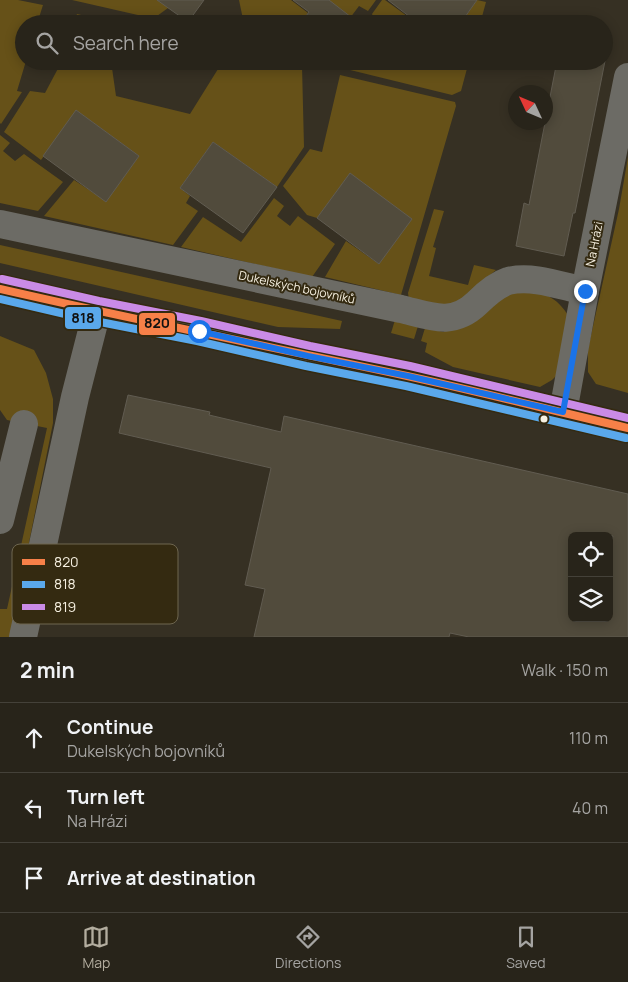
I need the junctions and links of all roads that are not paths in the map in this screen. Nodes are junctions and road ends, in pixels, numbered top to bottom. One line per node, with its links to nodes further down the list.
1 (628, 77): 4 (street, Na Hrázi)
2 (0, 224): 4 (street, Dukelských bojovníků)
3 (0, 289): 5 (main road)
4 (585, 291): 6 (street, Na Hrázi)
5 (97, 311): 6 (main road); 10 (street)
6 (563, 412): 8 (main road)
7 (24, 424): 9 (street)
8 (628, 428)
9 (0, 520)
10 (43, 544)
11 (26, 624): 12 (street)
12 (23, 637)

